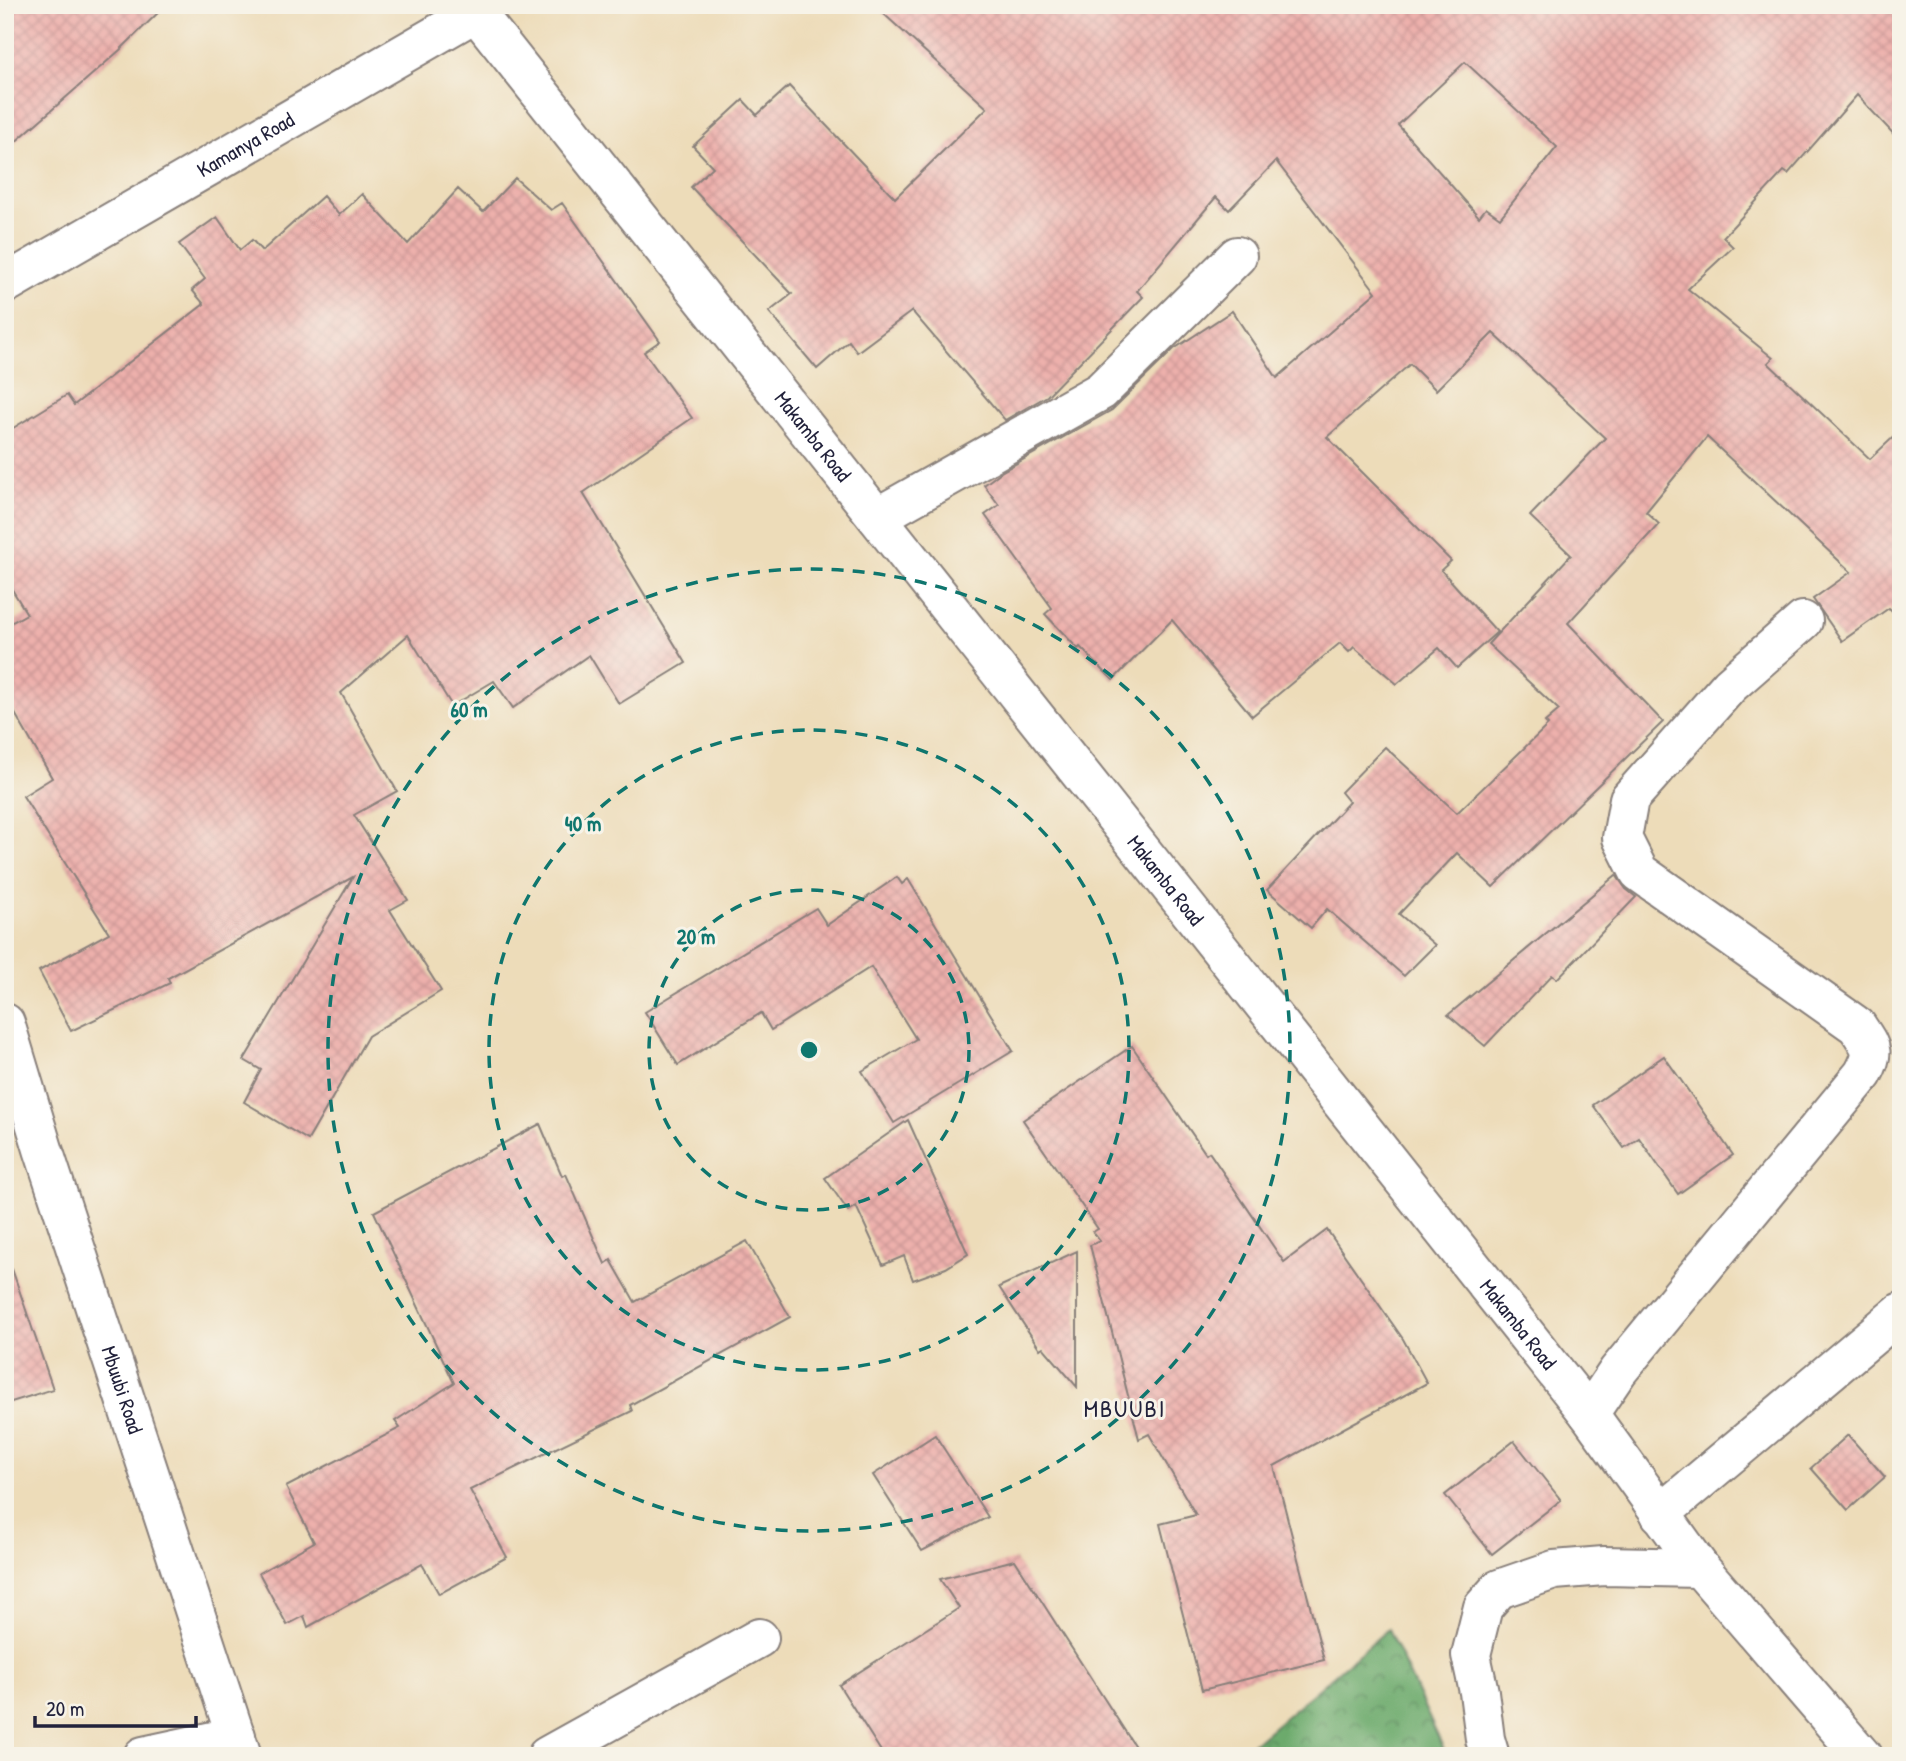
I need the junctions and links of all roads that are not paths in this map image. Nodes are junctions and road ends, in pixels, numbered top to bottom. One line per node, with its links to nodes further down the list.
1 (477, 8): 3 (street, Kamanya Road); 4 (street, Makamba Road)
2 (1237, 256): 4 (street)
3 (5, 284)
4 (877, 517): 8 (street, Makamba Road)
5 (1803, 621): 8 (street)
6 (5, 1023): 12 (street, Mbuubi Road)
7 (1901, 1312): 9 (street)
8 (1589, 1414): 9 (street, Makamba Road)
9 (1660, 1514): 10 (street, Makamba Road)
10 (1700, 1568): 15 (street); 16 (street, Makamba Road)
11 (759, 1638): 14 (street)
12 (239, 1746): 13 (street)
13 (143, 1756)
14 (547, 1756)
15 (1490, 1756)
16 (1862, 1756)

